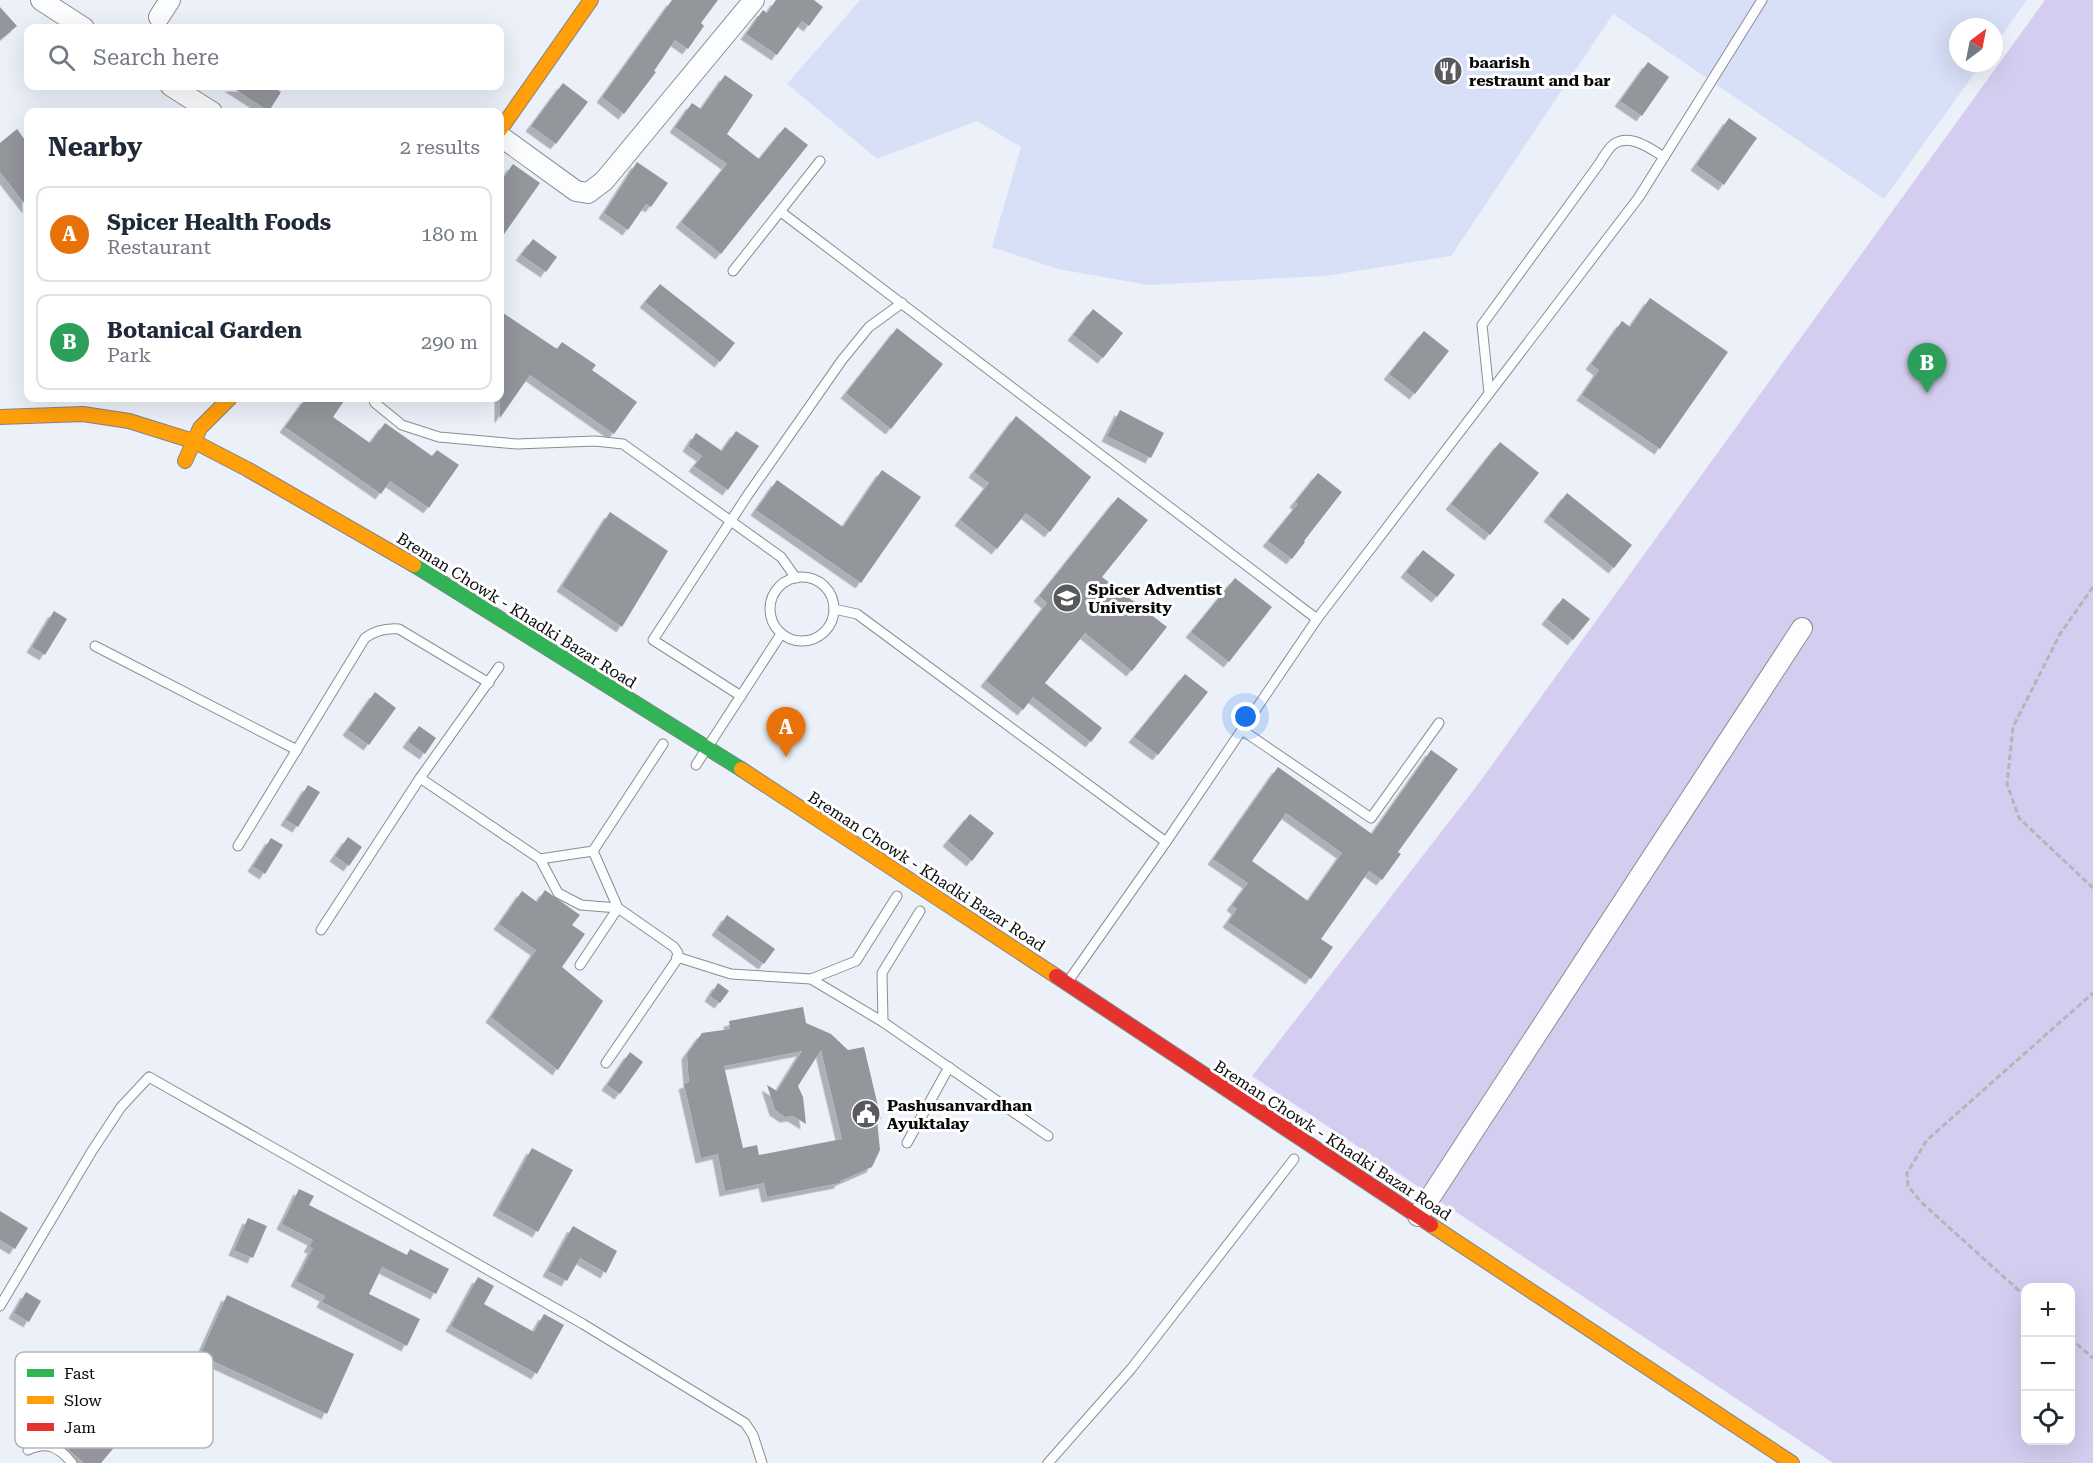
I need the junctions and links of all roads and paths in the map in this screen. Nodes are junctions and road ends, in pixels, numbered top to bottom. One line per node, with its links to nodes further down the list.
1 (40, 0): 7 (street)
2 (170, 0): 6 (street)
3 (591, 0): 10 (main road)
4 (754, 0): 11 (street)
5 (1762, 0): 12 (lane)
6 (159, 17)
7 (78, 24)
8 (177, 90): 9 (street)
9 (206, 108)
10 (504, 123)
11 (504, 139)
12 (1664, 157): 17 (lane); 17 (lane)
13 (820, 161): 14 (lane)
14 (781, 212): 15 (lane); 16 (lane)
15 (733, 271)
16 (902, 303): 23 (lane); 27 (lane)
17 (1489, 393): 27 (lane)
18 (226, 402): 21 (main road)
19 (375, 402): 23 (lane)
20 (0, 417): 21 (main road, Breman Chowk - Khadki Bazar Road)
21 (193, 441): 22 (main road); 37 (main road, Breman Chowk - Khadki Bazar Road)
22 (185, 461)
23 (732, 522): 24 (lane); 33 (lane)
24 (796, 578): 26 (lane); 29 (lane)
25 (2093, 586): 45 (path)
26 (834, 609): 29 (lane); 41 (lane)
27 (1317, 619): 35 (lane)
28 (1802, 628): 61 (street)
29 (781, 634): 33 (lane)
30 (95, 646): 38 (lane)
31 (499, 668): 32 (lane)
32 (489, 683): 38 (lane); 40 (lane)
33 (741, 696): 37 (lane)
34 (1439, 723): 35 (lane)
35 (1242, 730): 41 (lane)
36 (662, 744): 43 (lane)
37 (706, 747): 39 (lane); 53 (main road, Breman Chowk - Khadki Bazar Road)
38 (297, 750): 42 (lane)
39 (696, 765)
40 (420, 778): 44 (lane); 49 (lane)
41 (1166, 842): 53 (lane)
42 (238, 846)
43 (593, 851): 44 (lane); 47 (lane)
44 (540, 859): 47 (lane)
45 (2093, 888)
46 (892, 893): 48 (main road); 52 (lane)
47 (618, 908): 50 (lane); 51 (lane)
48 (924, 914): 55 (lane)
49 (321, 930)
50 (677, 957): 52 (lane); 56 (lane)
51 (580, 965)
52 (811, 980): 55 (lane)
53 (1067, 983): 61 (main road, Breman Chowk - Khadki Bazar Road)
54 (2093, 993): 62 (path)
55 (883, 1022): 57 (lane)
56 (606, 1063)
57 (949, 1067): 58 (lane); 59 (lane)
58 (1048, 1136)
59 (907, 1143)
60 (1294, 1159): 71 (lane)
61 (1418, 1216): 72 (main road, Breman Chowk - Khadki Bazar Road)
62 (2021, 1293)
63 (0, 1306): 70 (lane)
64 (2075, 1342): 65 (path)
65 (2093, 1358)
66 (32, 1448): 68 (lane)
67 (53, 1448): 69 (lane)
68 (28, 1450)
69 (72, 1463)
70 (762, 1463)
71 (1048, 1463)
72 (1792, 1463)

